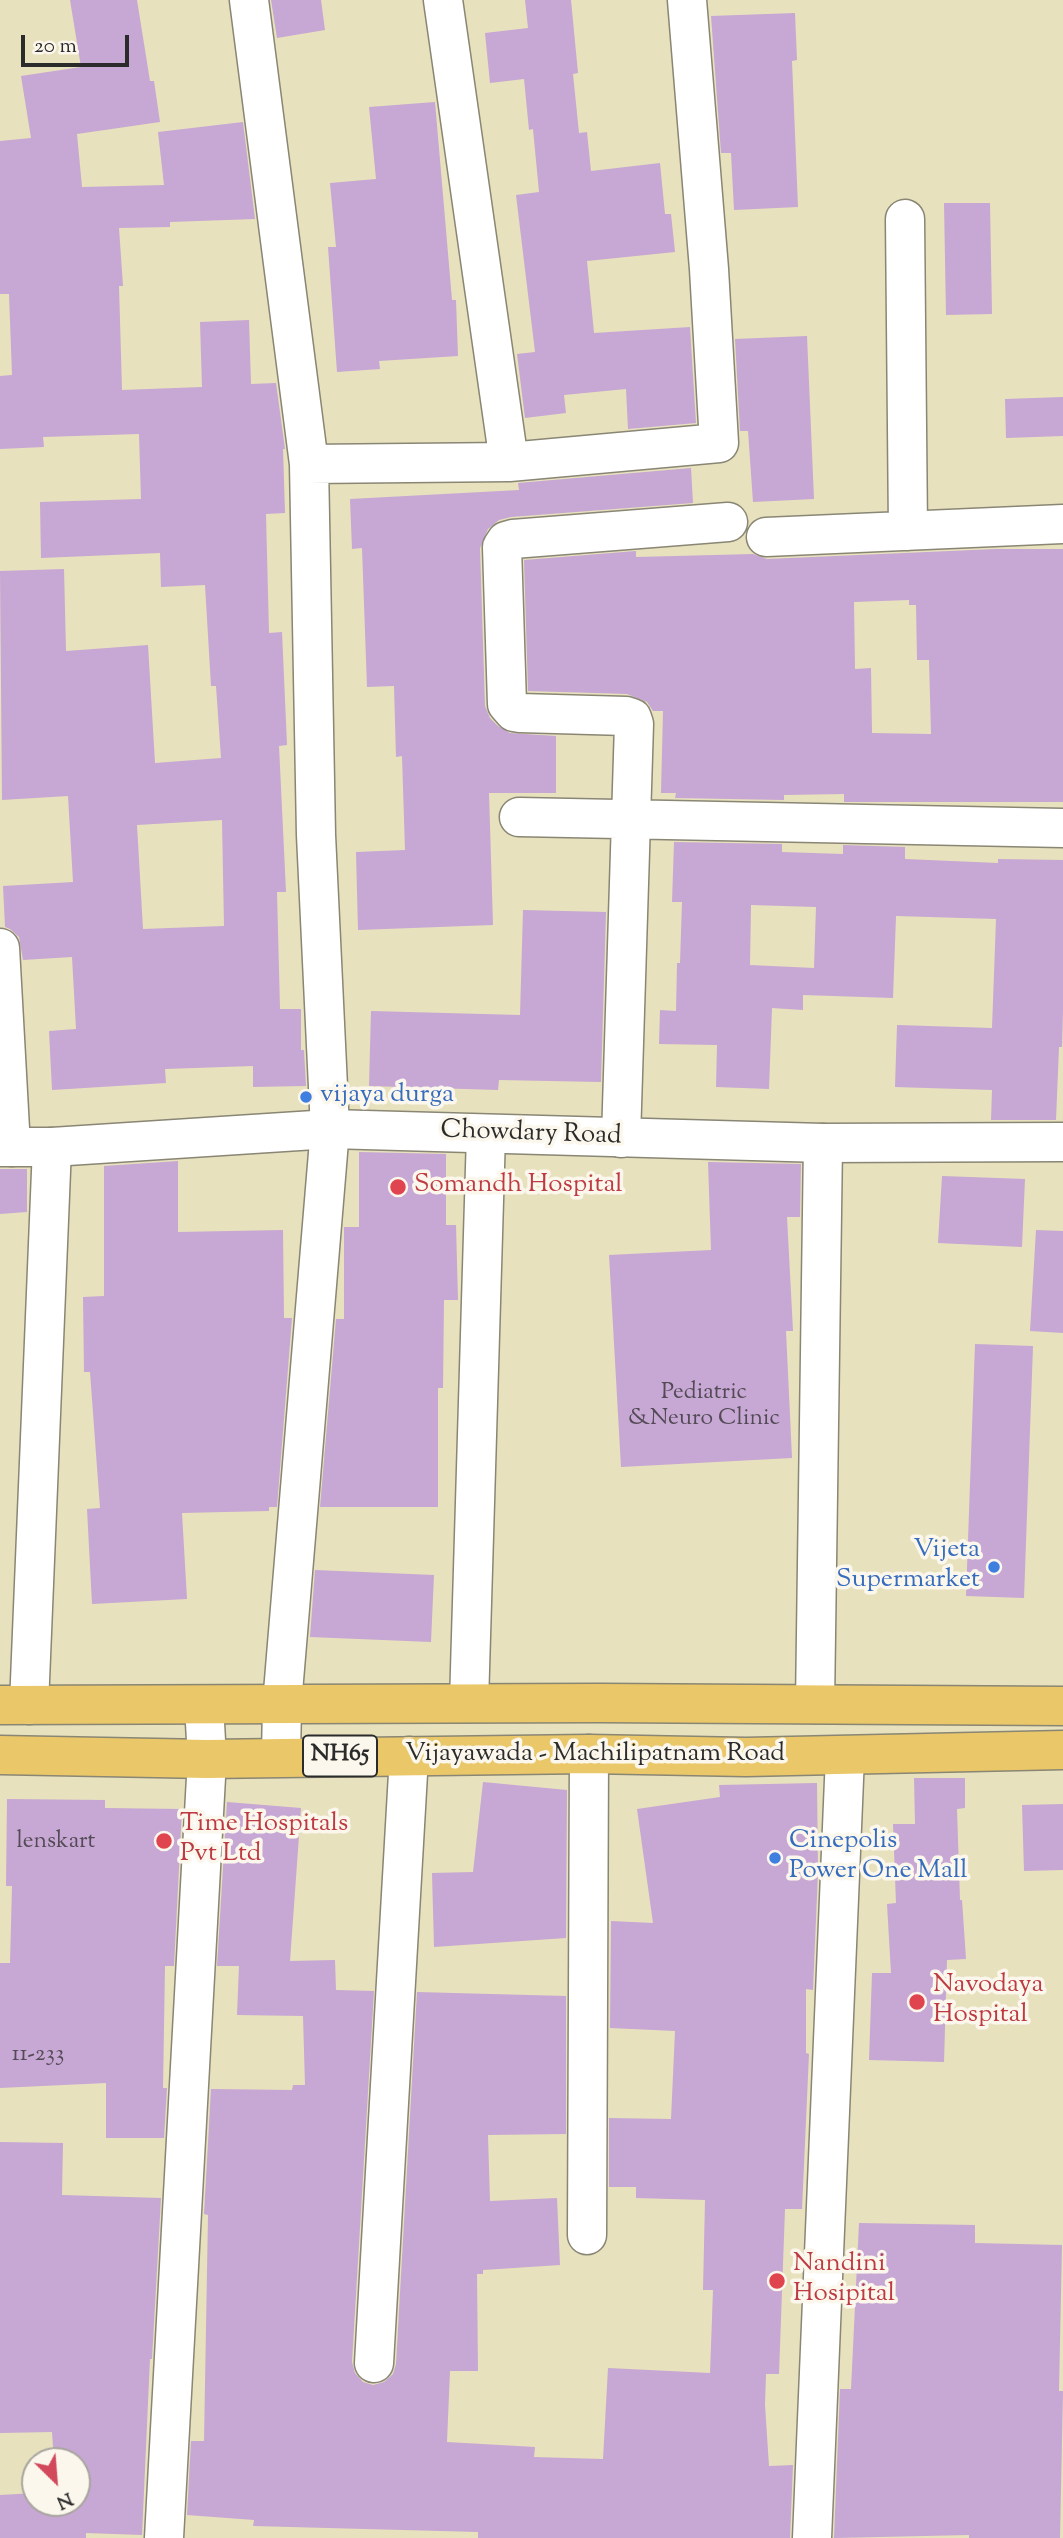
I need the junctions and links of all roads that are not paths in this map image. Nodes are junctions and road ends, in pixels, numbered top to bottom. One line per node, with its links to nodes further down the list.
1 (249, 0): 6 (street)
2 (443, 0): 5 (street)
3 (687, 0): 5 (street)
4 (905, 219): 9 (street)
5 (509, 462): 6 (street)
6 (309, 464): 15 (street)
7 (728, 522): 12 (street)
8 (1063, 524): 9 (street)
9 (908, 531): 10 (street)
10 (766, 537)
11 (519, 817): 12 (street)
12 (631, 818): 13 (street); 17 (street)
13 (1063, 828)
14 (0, 948): 20 (street)
15 (330, 1129): 16 (street, Chowdary Road); 21 (street, Chowdary Road); 23 (street)
16 (486, 1133): 17 (street, Chowdary Road); 22 (street)
17 (621, 1138): 19 (street, Chowdary Road)
18 (1063, 1142): 19 (street, Chowdary Road)
19 (823, 1143): 24 (street)
20 (5, 1147): 21 (street, Chowdary Road)
21 (52, 1147): 25 (street)
22 (469, 1703): 23 (highway, Vijayawada - Machilipatnam Road / NH65); 24 (highway, Vijayawada - Machilipatnam Road / NH65)
23 (282, 1704): 26 (highway, Vijayawada - Machilipatnam Road / NH65); 33 (street)
24 (815, 1704): 27 (highway, Vijayawada - Machilipatnam Road / NH65)
25 (15, 1705): 26 (highway, Vijayawada - Machilipatnam Road / NH65)
26 (204, 1705): 34 (street)
27 (1063, 1706)
28 (1063, 1750): 32 (highway, Vijayawada - Machilipatnam Road / NH65)
29 (589, 1754): 31 (highway, Vijayawada - Machilipatnam Road / NH65); 32 (highway, Vijayawada - Machilipatnam Road / NH65); 35 (street)
30 (0, 1755): 34 (highway, Vijayawada - Machilipatnam Road / NH65)
31 (409, 1756): 33 (highway, Vijayawada - Machilipatnam Road / NH65); 36 (street)
32 (845, 1756): 38 (street)
33 (281, 1757): 34 (highway, Vijayawada - Machilipatnam Road / NH65)
34 (207, 1759): 37 (street)
35 (587, 2235)
36 (374, 2363)
37 (164, 2538)
38 (812, 2538)

